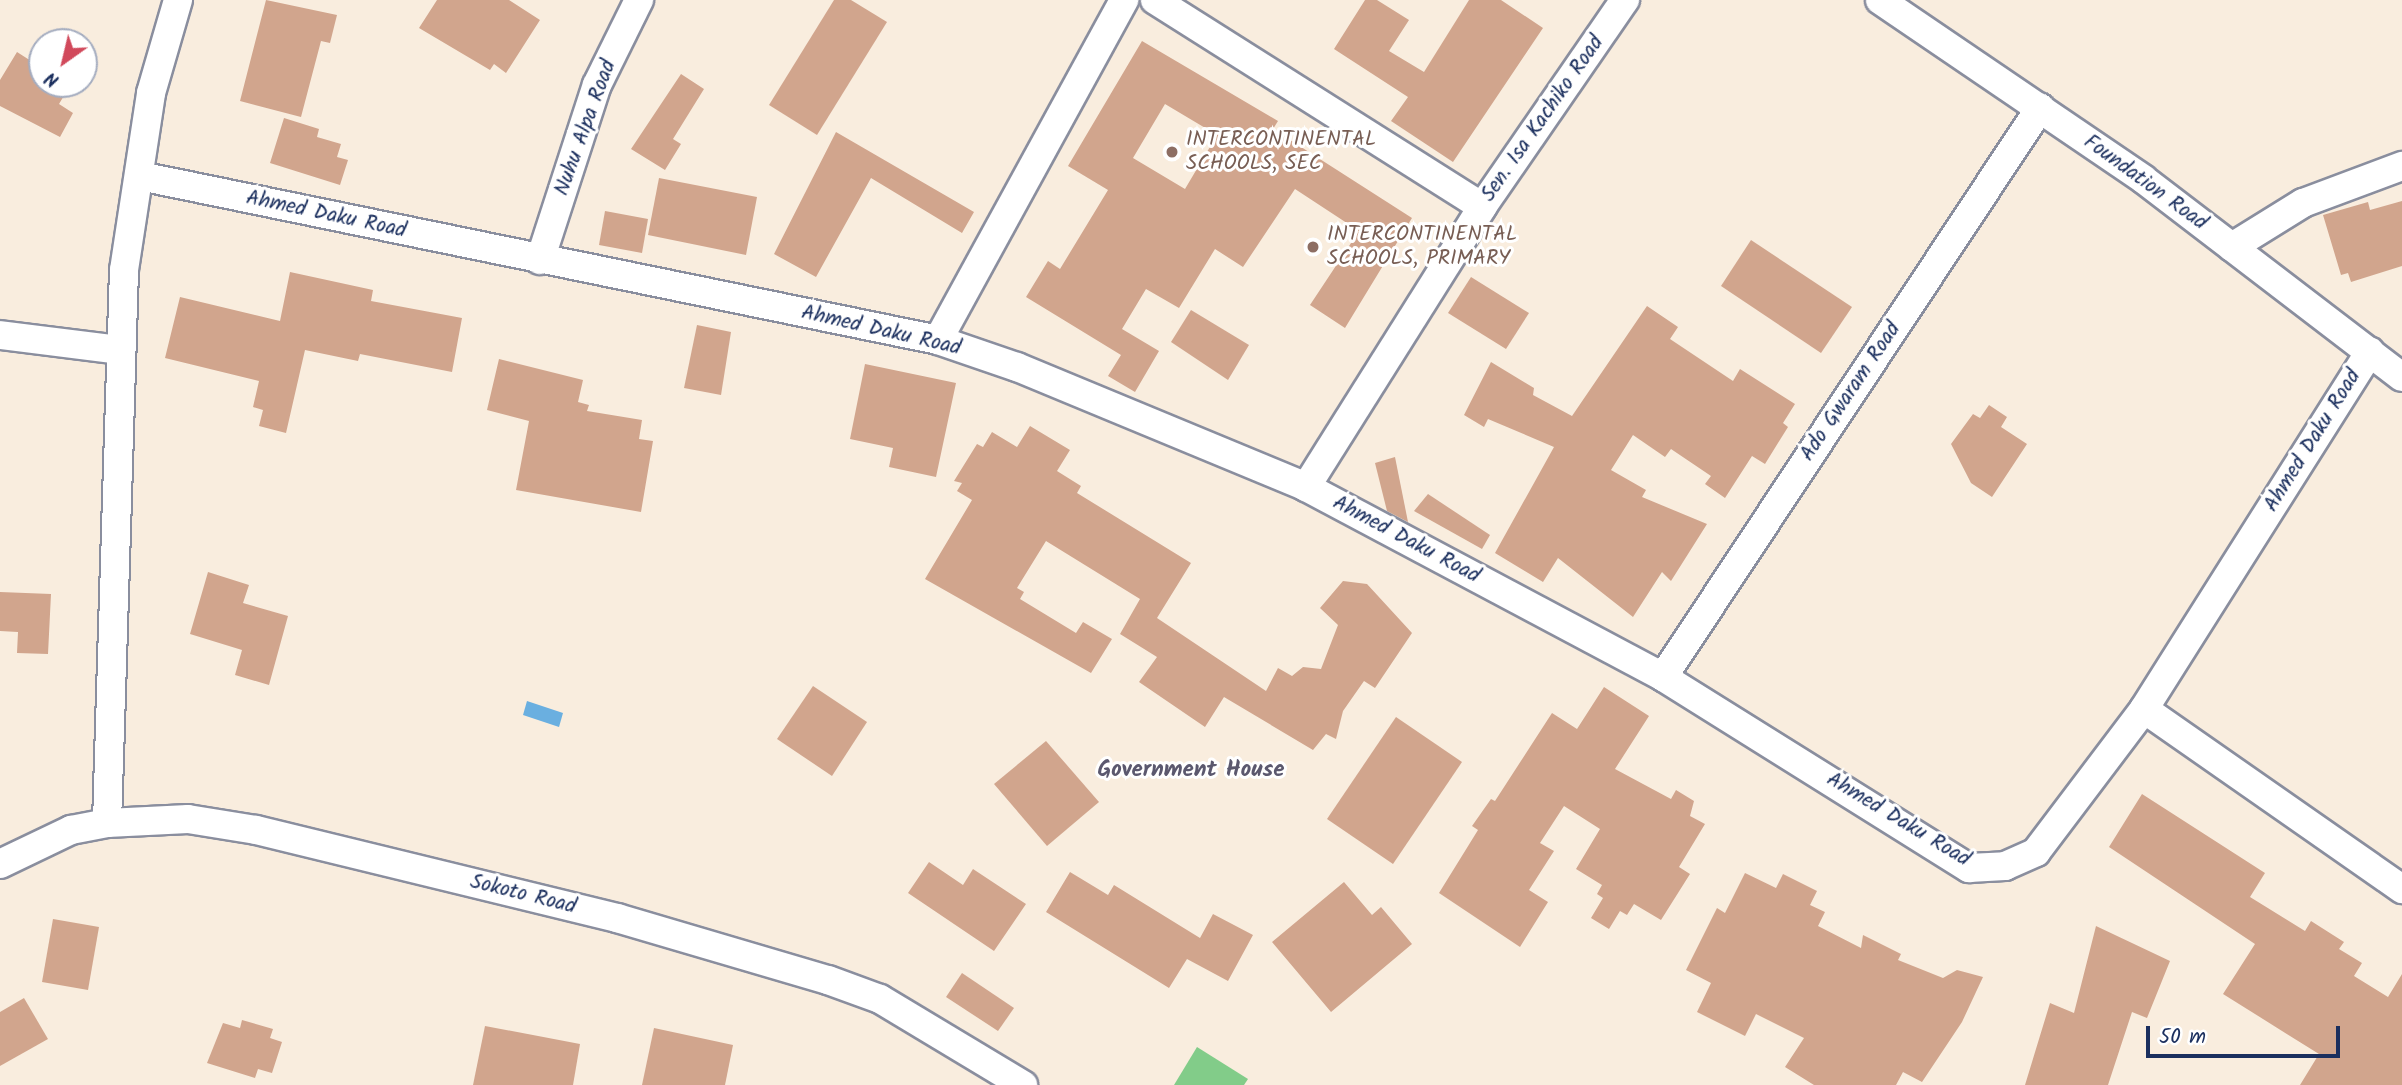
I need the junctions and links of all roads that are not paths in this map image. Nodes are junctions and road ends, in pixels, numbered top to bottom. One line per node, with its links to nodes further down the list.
1 (178, 0): 9 (street)
2 (639, 0): 12 (street, Nuhu Alpa Road)
3 (1124, 0): 14 (street)
4 (1155, 0): 10 (street)
5 (1625, 0): 10 (street, Sen. Isa Kachiko Road)
6 (1895, 5): 7 (street, Foundation Road)
7 (2040, 108): 11 (street, Foundation Road); 19 (street, Ado Gwaram Road)
8 (2402, 166): 11 (street)
9 (140, 176): 12 (street, Ahmed Daku Road); 15 (street)
10 (1482, 206): 18 (street, Sen. Isa Kachiko Road)
11 (2232, 247): 16 (street, Foundation Road)
12 (540, 260): 14 (street, Ahmed Daku Road)
13 (0, 335): 15 (street)
14 (938, 340): 18 (street, Ahmed Daku Road)
15 (121, 350): 21 (street)
16 (2370, 351): 17 (street, Foundation Road); 20 (street, Ahmed Daku Road)
17 (2402, 377)
18 (1306, 487): 19 (street, Ahmed Daku Road)
19 (1663, 677): 20 (street, Ahmed Daku Road)
20 (2144, 709): 23 (street)
21 (107, 823): 22 (street, Sokoto Road); 24 (street, Sokoto Road)
22 (0, 864)
23 (2402, 889)
24 (1023, 1085)

